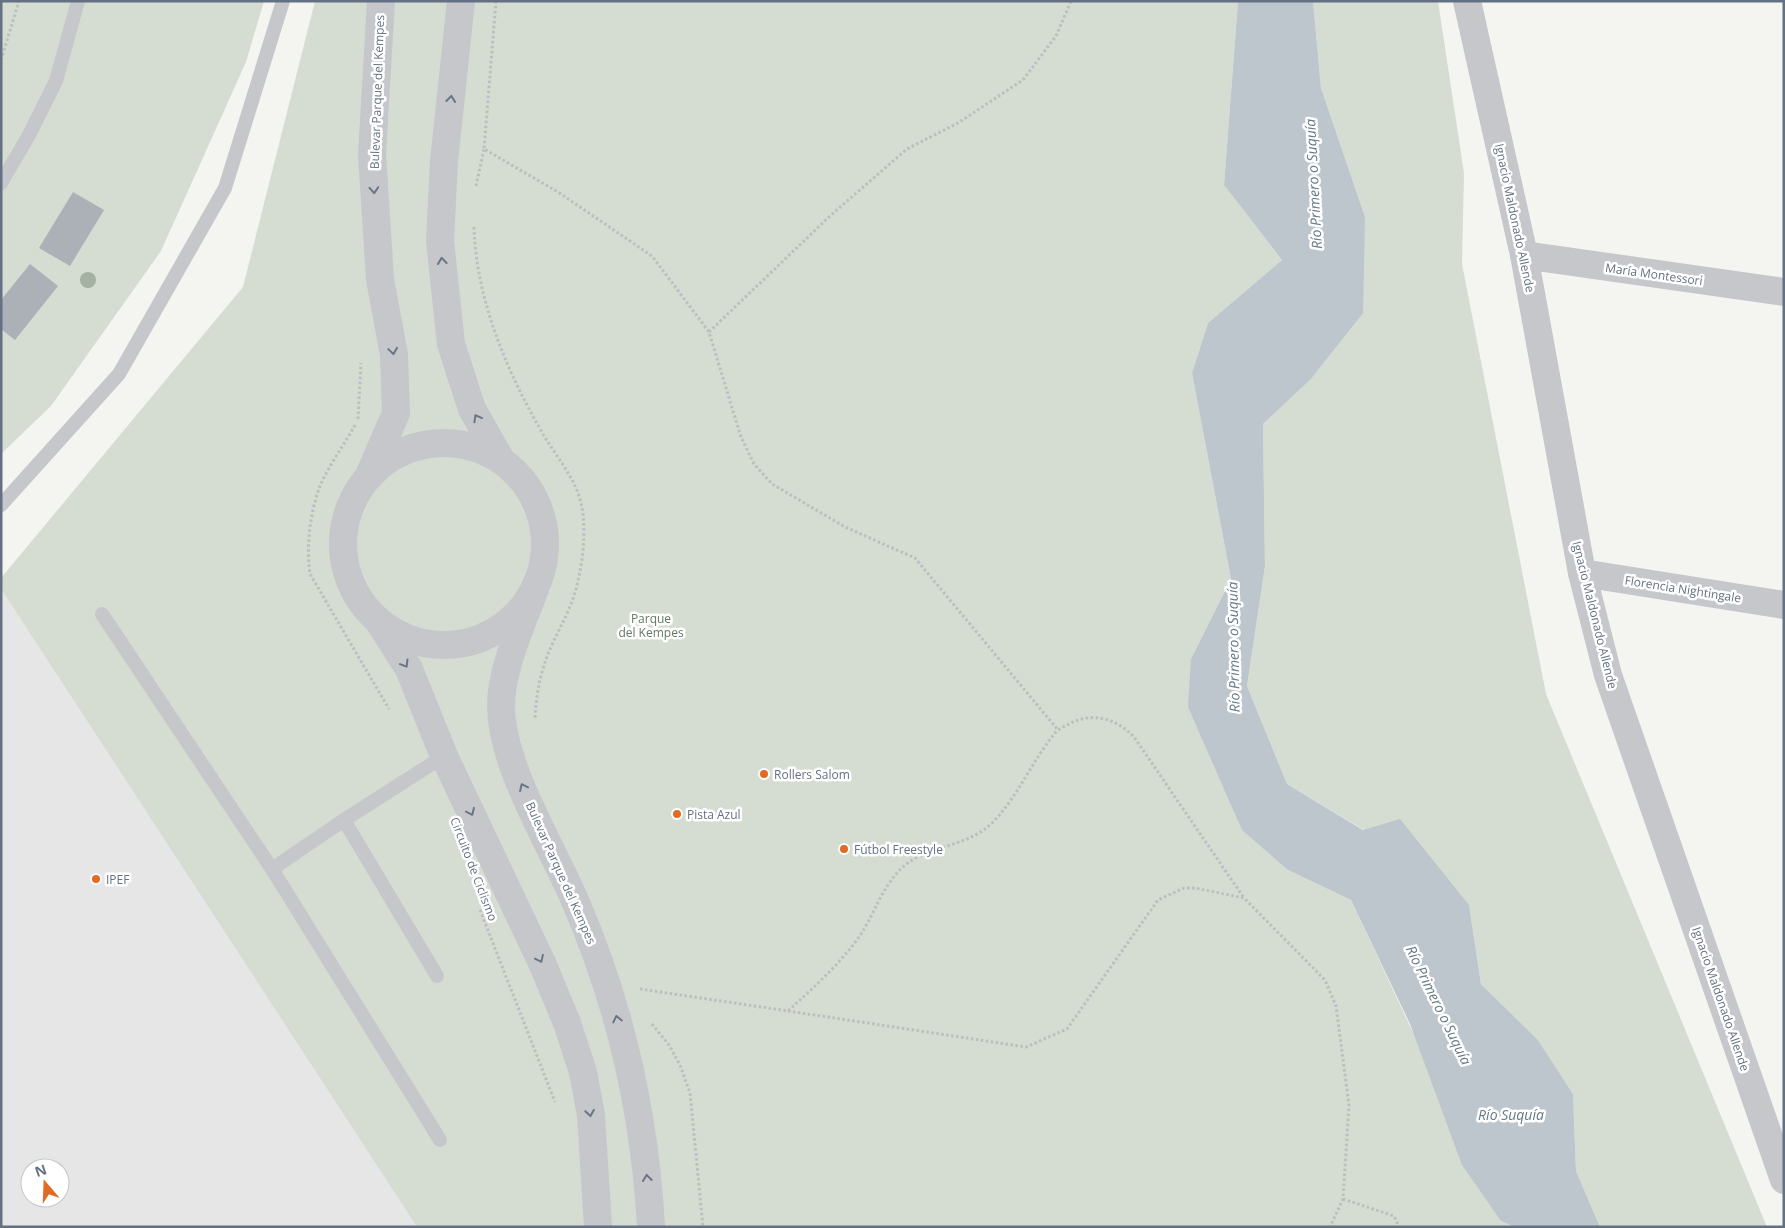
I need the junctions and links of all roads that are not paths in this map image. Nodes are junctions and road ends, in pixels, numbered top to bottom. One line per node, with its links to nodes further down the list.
1 (78, 1): 6 (lane)
2 (283, 1): 11 (lane)
3 (380, 1): 10 (street, Bulevar Parque del Kempes, one-way to 10)
4 (461, 1): 9 (street, one-way to 4)
5 (1468, 1): 7 (street, Ignacio Maldonado Allende)
6 (1, 183)
7 (1524, 255): 8 (street, María Montessori); 12 (street, Ignacio Maldonado Allende)
8 (1784, 292)
9 (501, 460): 10 (street); 13 (street)
10 (369, 475): 16 (street)
11 (1, 505)
12 (1582, 574): 14 (street, Florencia Nightingale); 21 (street, Ignacio Maldonado Allende)
13 (537, 583): 16 (street); 25 (street, Bulevar Parque del Kempes, one-way to 13)
14 (1784, 605)
15 (102, 614): 19 (lane)
16 (379, 622): 17 (street, one-way to 17)
17 (444, 756): 18 (lane); 24 (street, one-way to 24)
18 (344, 820): 19 (lane); 20 (lane)
19 (272, 869): 22 (lane)
20 (437, 976)
21 (1774, 1120): 23 (street, Ignacio Maldonado Allende)
22 (440, 1140)
23 (1784, 1180)
24 (598, 1227)
25 (651, 1227)

